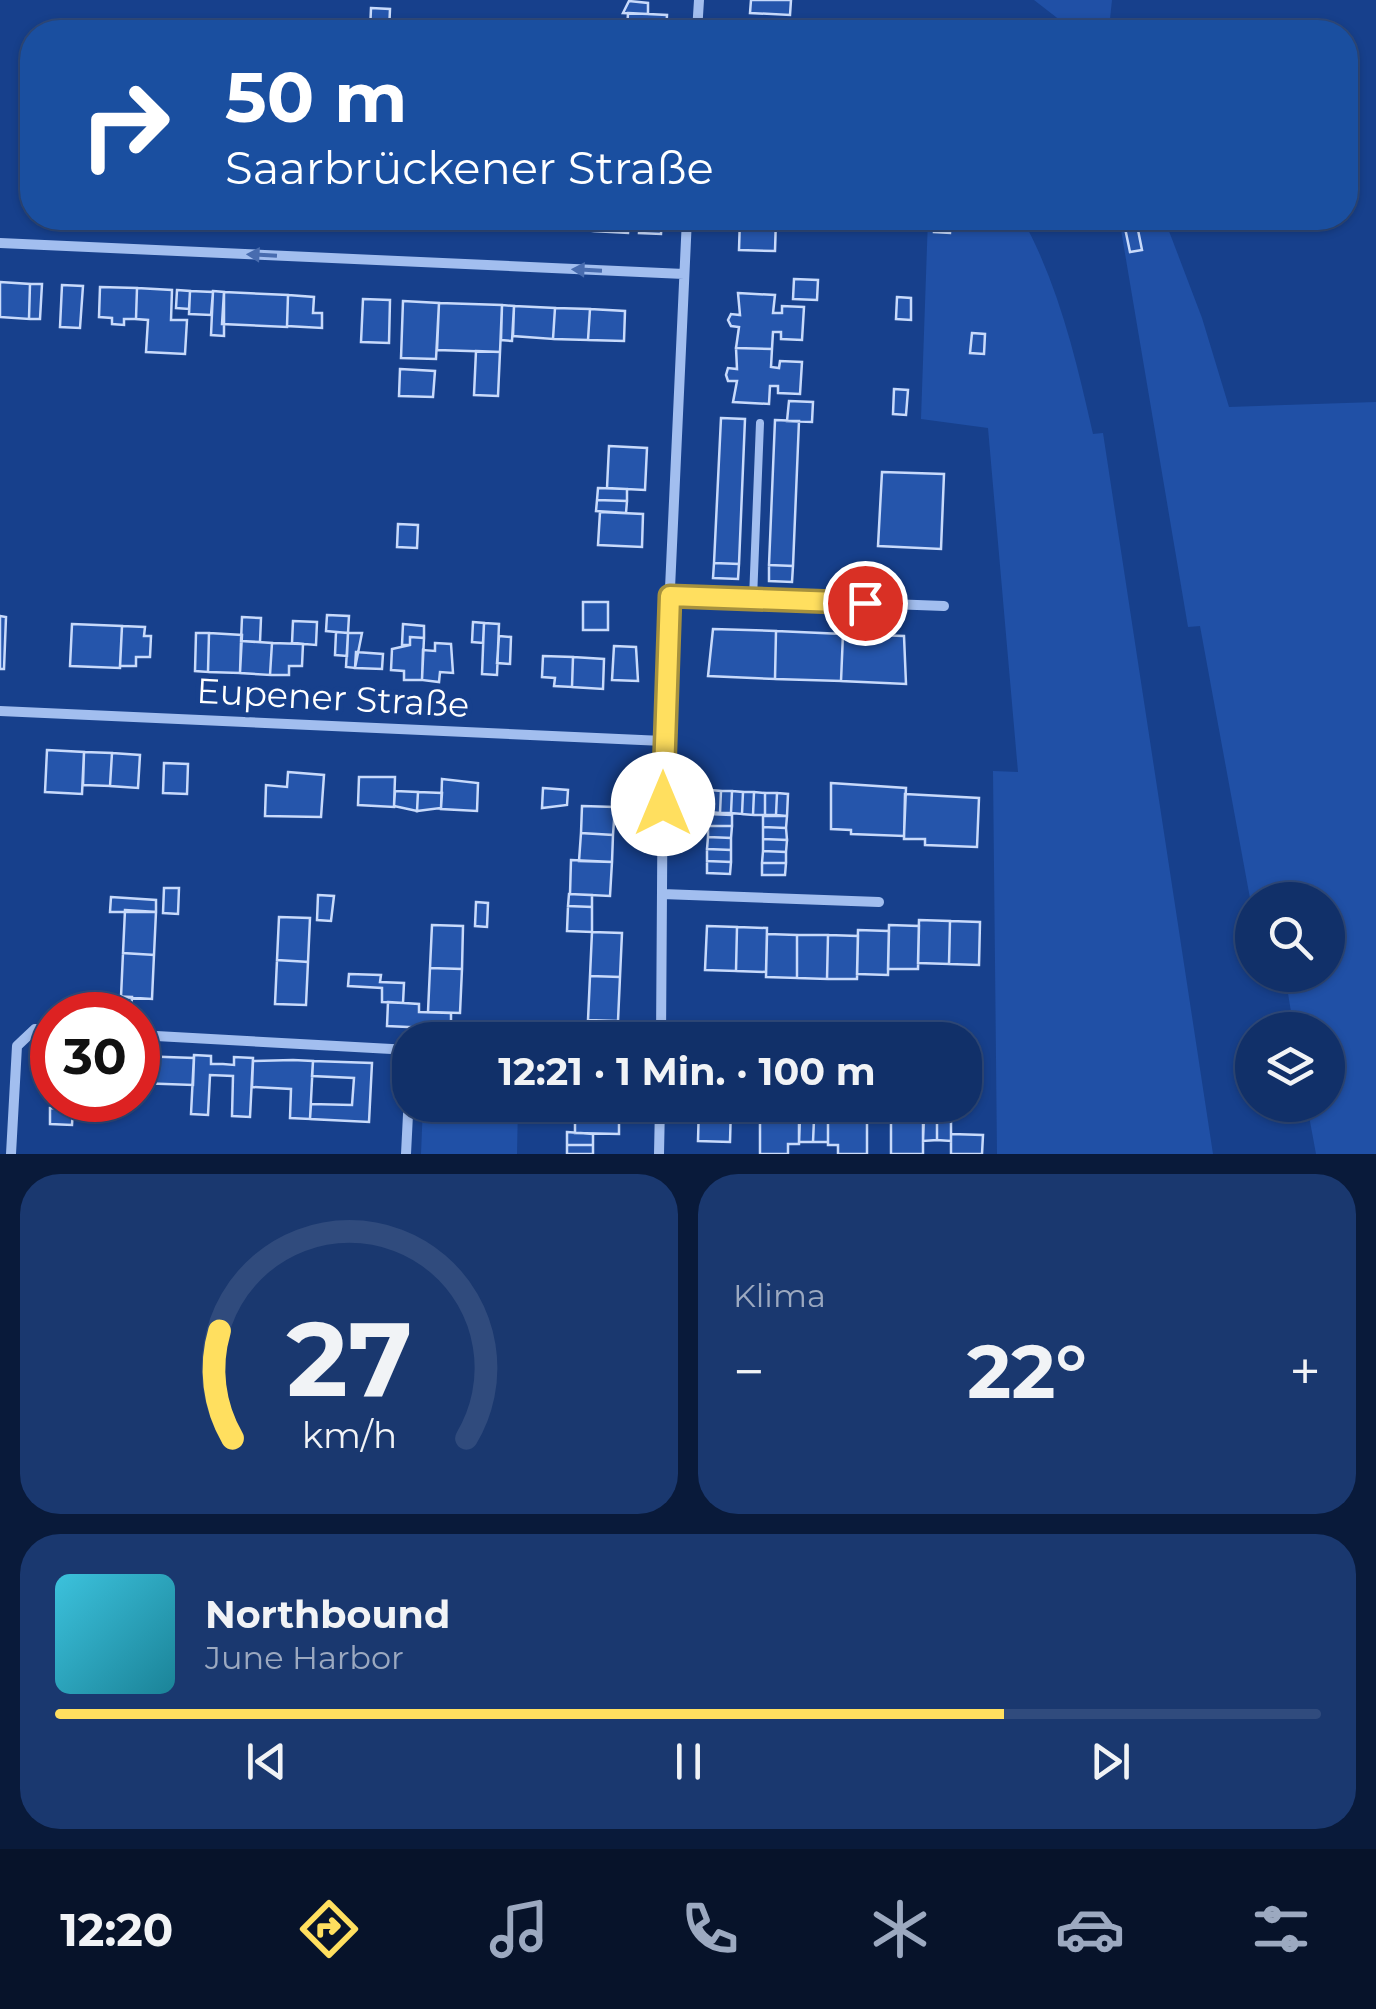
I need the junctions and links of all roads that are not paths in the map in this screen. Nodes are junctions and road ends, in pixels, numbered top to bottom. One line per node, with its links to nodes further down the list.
1 (686, 230): 3 (street)
2 (0, 243): 3 (street, one-way to 2)
3 (684, 274): 5 (street)
4 (760, 423): 6 (lane)
5 (670, 596): 6 (street); 9 (street)
6 (753, 599): 7 (street)
7 (944, 606)
8 (0, 711): 9 (street, Eupener Straße)
9 (663, 740): 10 (street)
10 (662, 894): 11 (street); 12 (street)
11 (879, 902)
12 (661, 1022)
13 (30, 1034): 18 (street)
14 (160, 1035): 15 (street)
15 (392, 1049)
16 (408, 1122): 19 (street)
17 (660, 1122): 20 (street)
18 (8, 1150)
19 (406, 1154)
20 (659, 1154)

